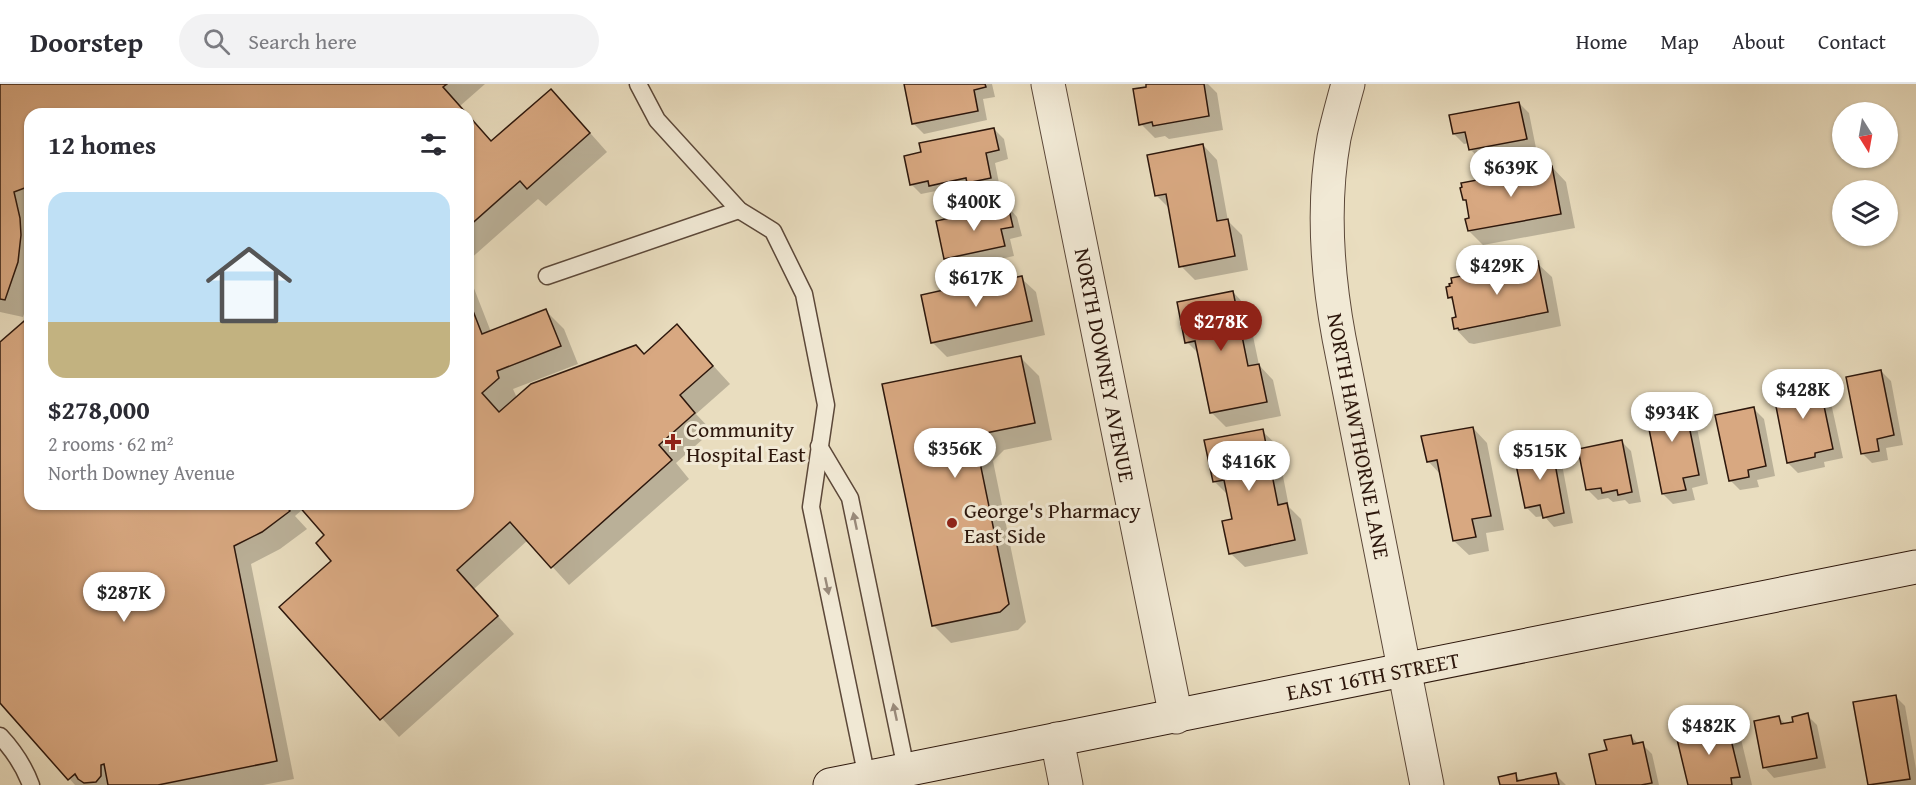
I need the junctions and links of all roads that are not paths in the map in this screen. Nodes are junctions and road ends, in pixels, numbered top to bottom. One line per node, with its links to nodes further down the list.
1 (638, 84): 4 (lane)
2 (1048, 84): 9 (street, NORTH DOWNEY AVENUE)
3 (1348, 84): 8 (street, NORTH HAWTHORNE LANE)
4 (739, 210): 5 (lane); 6 (lane)
5 (547, 276)
6 (819, 446): 12 (lane, one-way to 6); 13 (lane, one-way to 13)
7 (1916, 567): 8 (street, EAST 16TH STREET)
8 (1404, 670): 9 (street, EAST 16TH STREET); 17 (street, NORTH HAWTHORNE LANE)
9 (1176, 717): 11 (street, EAST 16TH STREET)
10 (0, 736): 14 (lane)
11 (1057, 739): 12 (street, EAST 16TH STREET); 16 (street)
12 (906, 769): 13 (street, EAST 16TH STREET)
13 (867, 778): 15 (street, EAST 16TH STREET)
14 (31, 785)
15 (830, 785)
16 (1066, 785)
17 (1427, 785)

